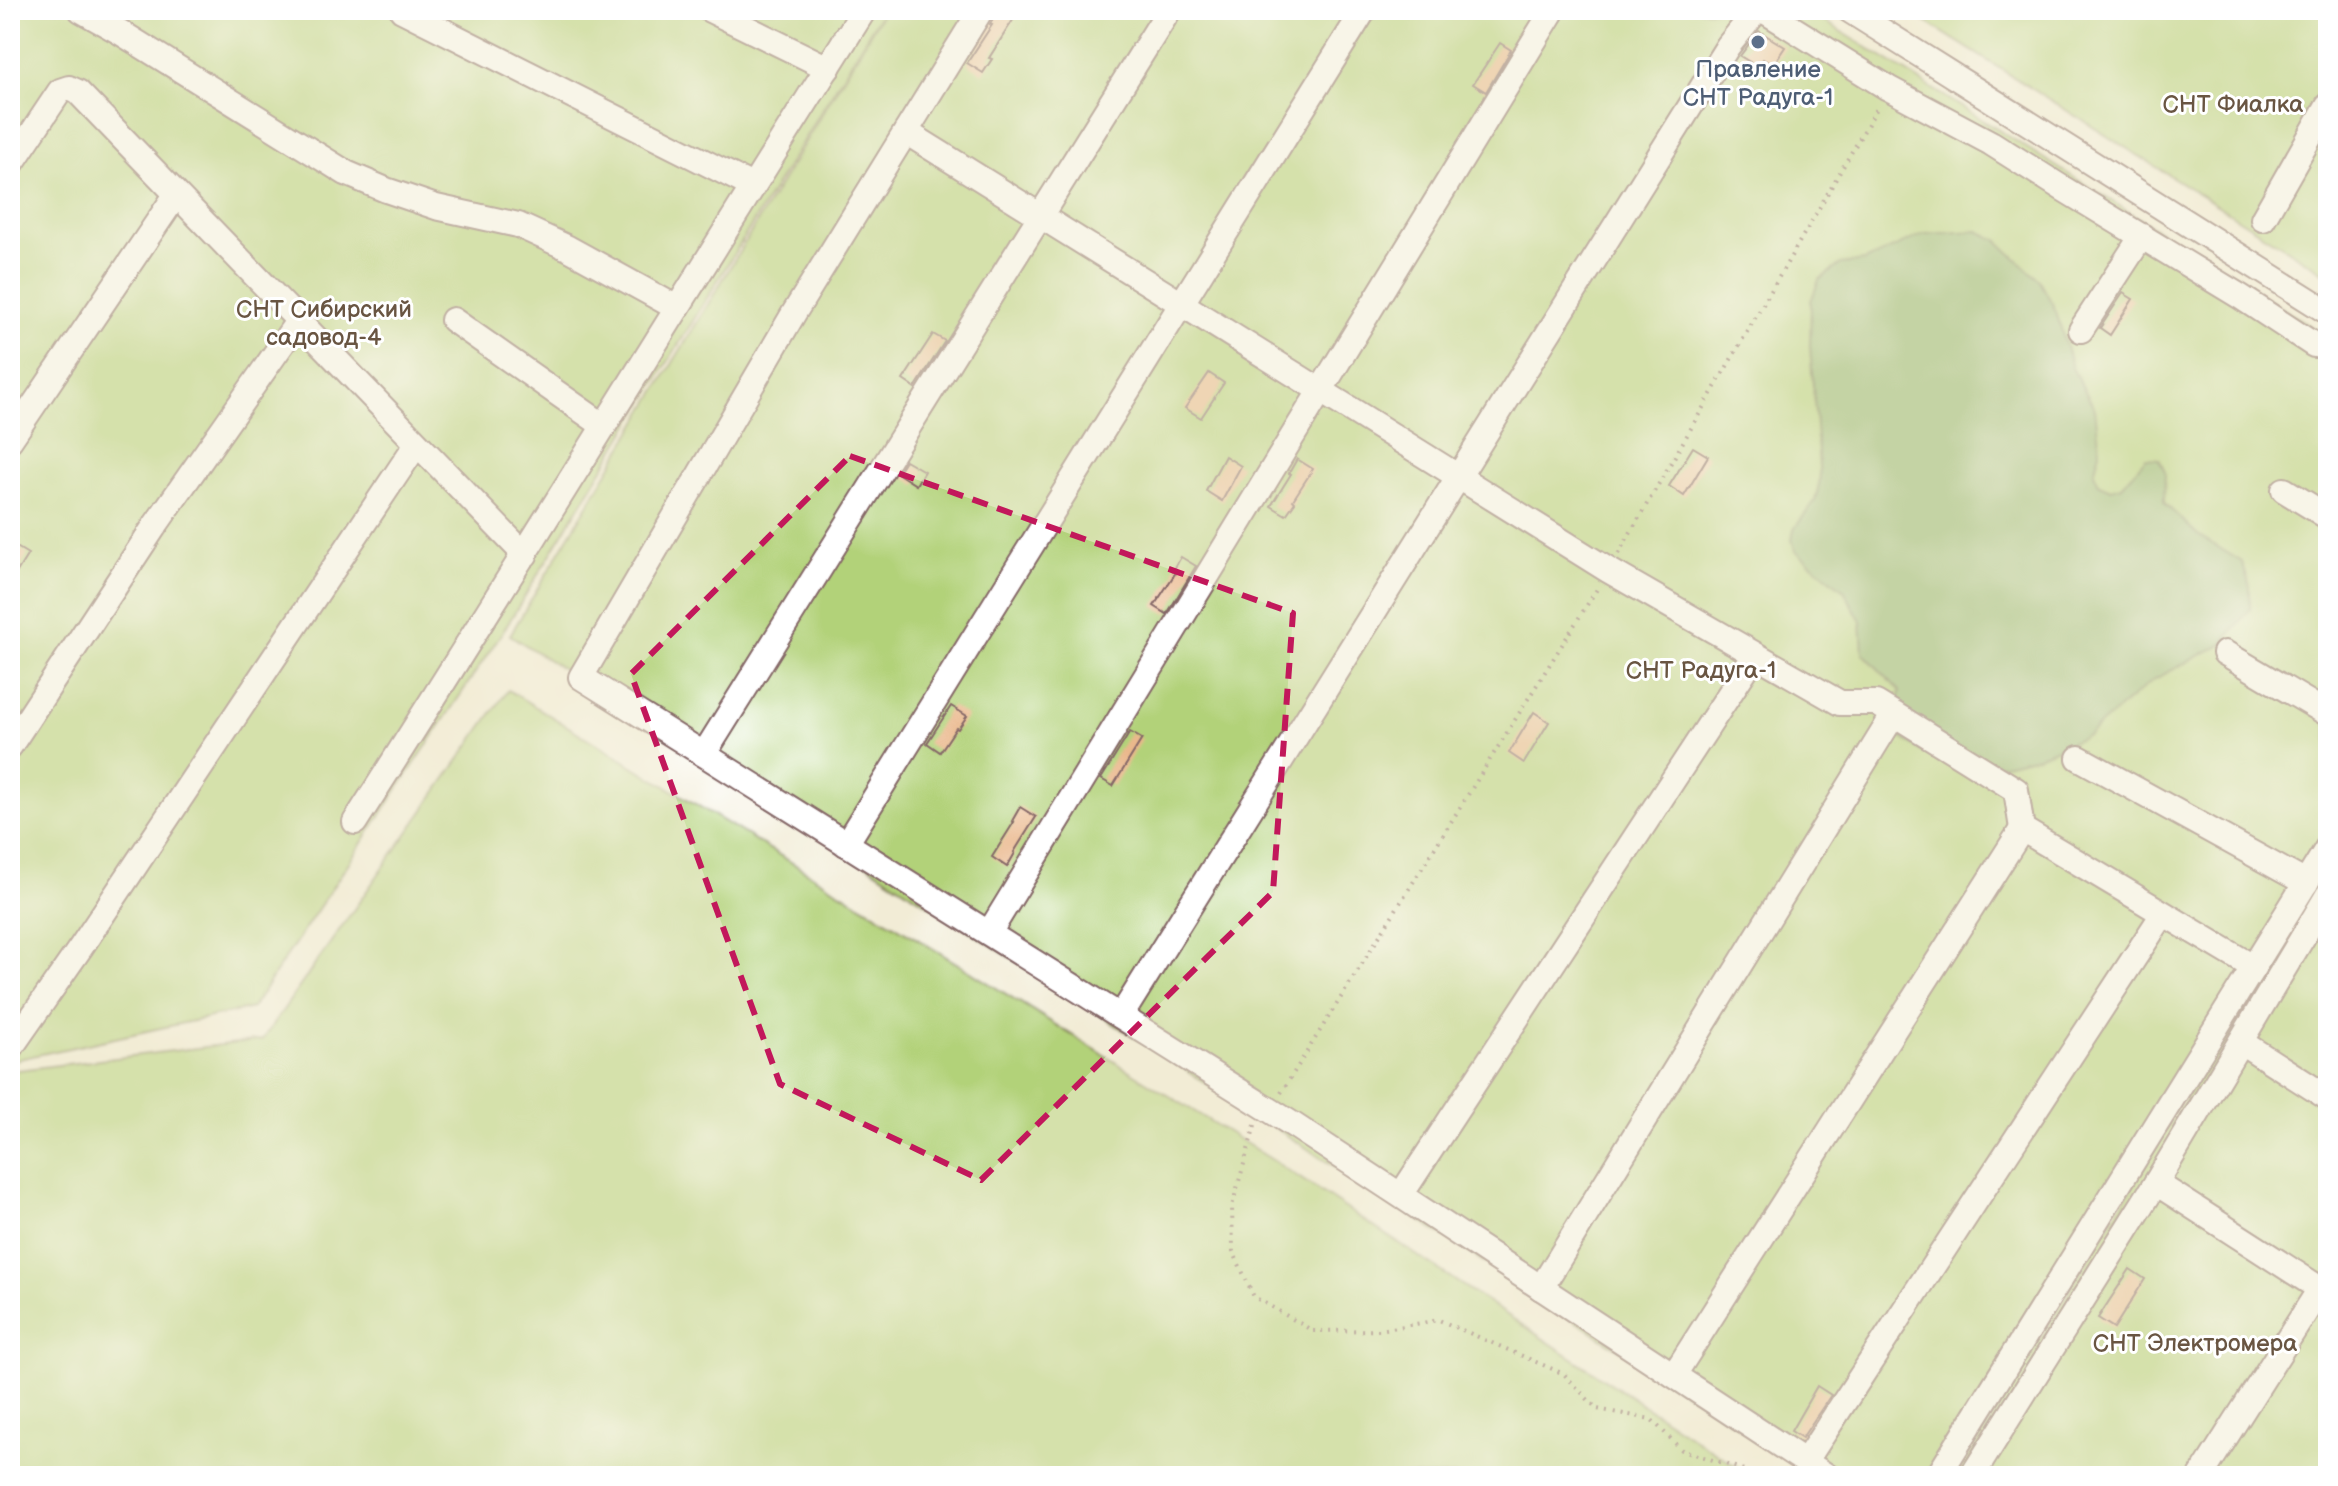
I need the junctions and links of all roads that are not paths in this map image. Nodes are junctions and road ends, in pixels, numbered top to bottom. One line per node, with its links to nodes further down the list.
1 (81, 10): 22 (street)
2 (402, 10): 16 (street)
3 (710, 10): 11 (street)
4 (864, 10): 11 (street)
5 (981, 10): 14 (street)
6 (1169, 10): 18 (street)
7 (1364, 10): 21 (street)
8 (1553, 10): 28 (street)
9 (1760, 10): 20 (street); 32 (street)
10 (1849, 10): 23 (street)
11 (828, 68): 16 (street)
12 (2328, 105): 19 (street)
13 (20, 131): 15 (street); 17 (street)
14 (906, 132): 18 (street); 41 (street)
15 (10, 166)
16 (752, 186): 22 (street)
17 (176, 195): 24 (street); 30 (street)
18 (1041, 216): 21 (street); 41 (street)
19 (2263, 219)
20 (2142, 236): 26 (street); 27 (street)
21 (1182, 304): 28 (street); 45 (street)
22 (677, 308): 29 (street)
23 (2328, 312)
24 (299, 320): 31 (street); 40 (street)
25 (453, 320): 29 (street)
26 (2081, 330)
27 (2314, 345)
28 (1320, 390): 32 (street); 50 (street)
29 (604, 426): 35 (street)
30 (10, 440)
31 (416, 445): 35 (street); 54 (street)
32 (1459, 477): 37 (street); 52 (street)
33 (2284, 490): 34 (street)
34 (2328, 517)
35 (525, 555): 43 (street)
36 (2225, 653): 39 (street)
37 (1755, 655): 38 (street); 57 (street)
38 (1894, 714): 44 (street); 58 (street)
39 (2328, 714)
40 (10, 746)
41 (704, 754): 45 (street)
42 (2079, 758): 47 (street)
43 (355, 822)
44 (2022, 829): 49 (street); 60 (street)
45 (846, 844): 50 (street)
46 (2328, 847): 47 (street)
47 (2306, 883): 51 (street)
48 (2325, 906): 53 (street)
49 (2163, 914): 51 (street); 61 (street)
50 (989, 933): 52 (street)
51 (2253, 967): 63 (street)
52 (1121, 1016): 57 (street)
53 (2241, 1042): 55 (street); 56 (street)
54 (10, 1049)
55 (2328, 1098)
56 (2156, 1183): 59 (street); 64 (street)
57 (1401, 1195): 58 (street)
58 (1541, 1288): 60 (street)
59 (2324, 1292): 65 (street)
60 (1674, 1375): 61 (street)
61 (1805, 1462): 62 (street)
62 (1827, 1476)
63 (1938, 1476)
64 (1972, 1476)
65 (2201, 1476)

